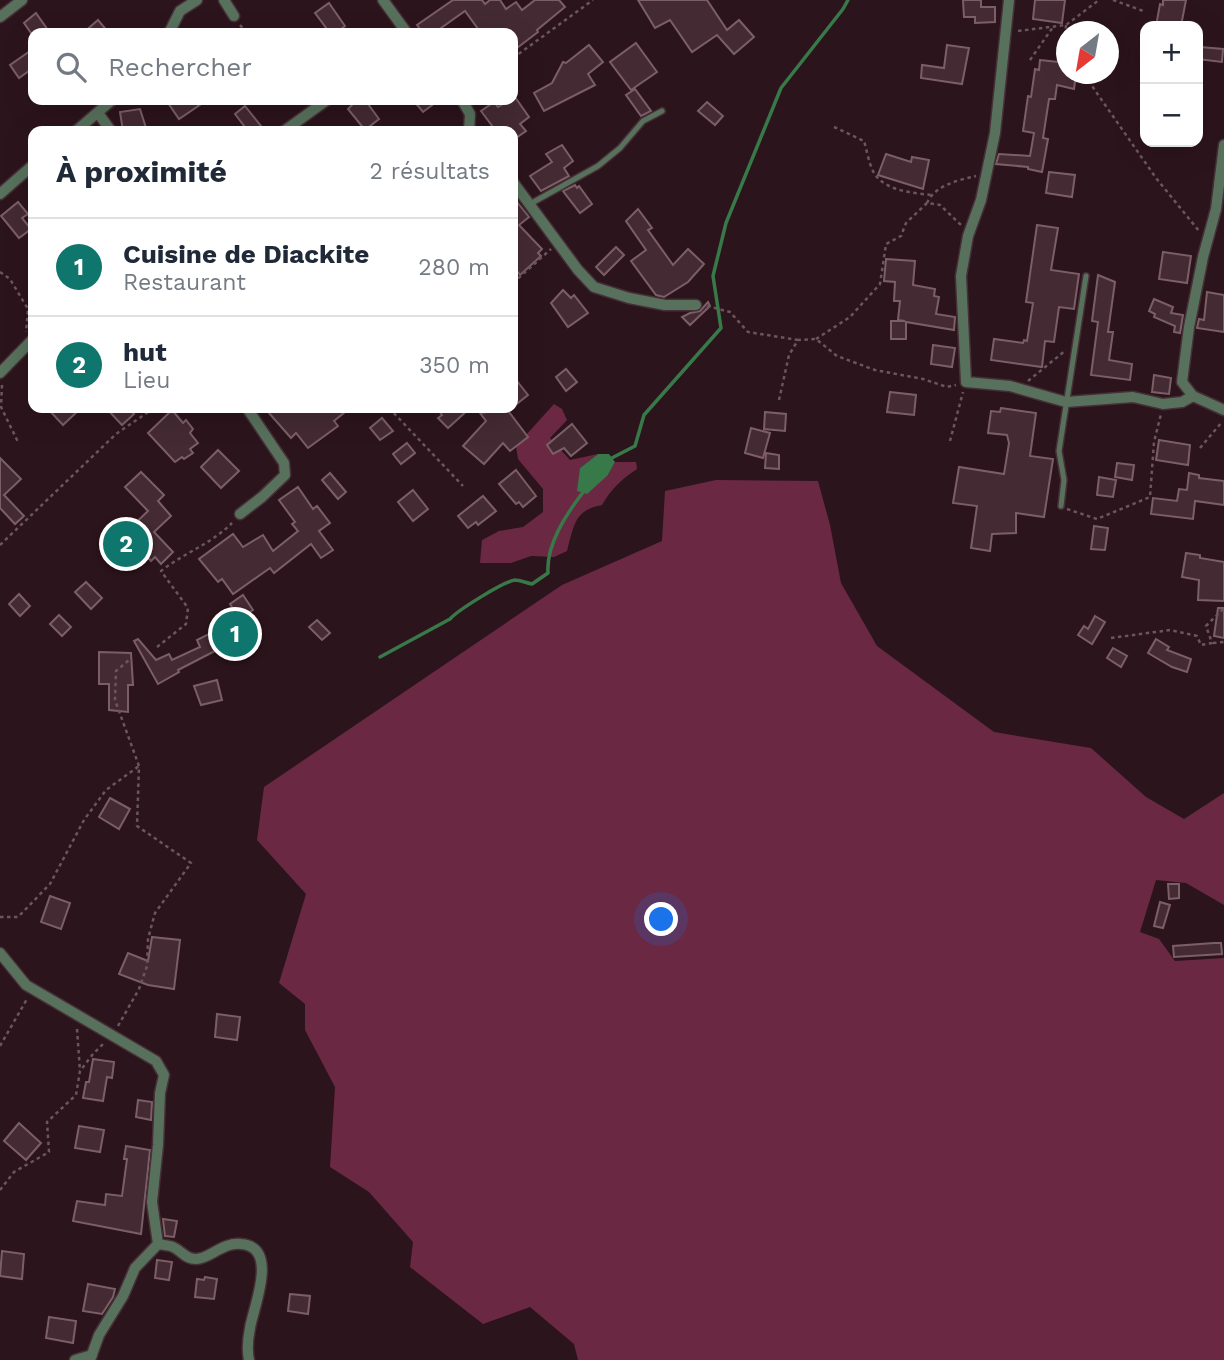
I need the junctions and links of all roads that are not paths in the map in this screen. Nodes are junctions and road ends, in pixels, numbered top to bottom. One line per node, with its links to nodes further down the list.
1 (22, 0): 7 (street)
2 (197, 0): 8 (street)
3 (224, 0): 6 (street)
4 (383, 0): 9 (street)
5 (1009, 0): 29 (street)
6 (234, 16)
7 (0, 17)
8 (172, 28)
9 (403, 28)
10 (106, 105): 14 (street)
11 (320, 105): 17 (street)
12 (465, 105): 18 (street)
13 (663, 111): 23 (lane)
14 (98, 113): 15 (street); 16 (street)
15 (82, 126)
16 (107, 126)
17 (291, 126)
18 (470, 126)
19 (1224, 145): 28 (street)
20 (28, 169): 22 (street)
21 (518, 188): 23 (street)
22 (0, 194)
23 (530, 204): 25 (street)
24 (1086, 276): 29 (lane)
25 (696, 305)
26 (28, 344): 27 (street)
27 (3, 370)
28 (1193, 396): 29 (street); 30 (street)
29 (1066, 402): 32 (lane)
30 (1224, 410)
31 (250, 413): 33 (street)
32 (1060, 506)
33 (240, 514)
34 (0, 953): 35 (street)
35 (158, 1244): 36 (street); 38 (street)
36 (91, 1358): 37 (street)
37 (75, 1360)
38 (249, 1360)

